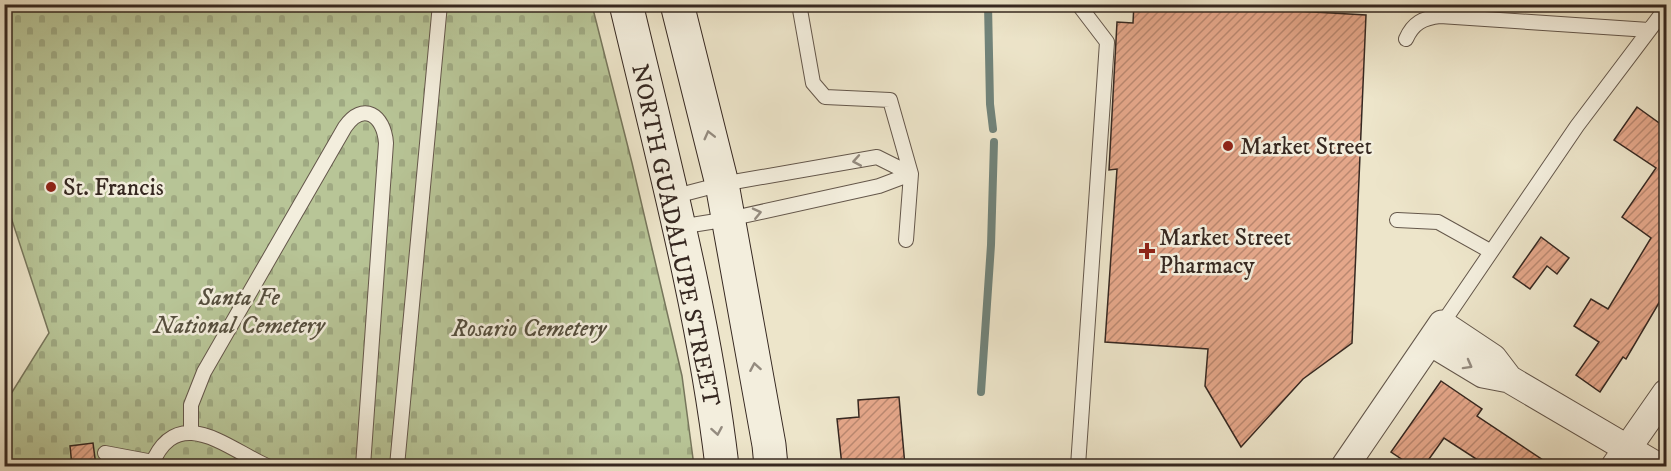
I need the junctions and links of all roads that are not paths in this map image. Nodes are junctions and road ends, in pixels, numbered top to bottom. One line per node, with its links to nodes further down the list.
1 (626, 4): 12 (main road, NORTH GUADALUPE STREET)
2 (677, 4): 11 (main road, NORTH GUADALUPE STREET, one-way to 2)
3 (799, 4): 10 (lane)
4 (1078, 4): 28 (lane)
5 (439, 5): 25 (lane)
6 (1666, 8): 8 (lane)
7 (1440, 10): 8 (lane); 9 (lane)
8 (1649, 30): 16 (lane)
9 (1406, 39)
10 (912, 174): 11 (lane, one-way to 11); 13 (lane, one-way to 10); 15 (lane)
11 (722, 184): 12 (lane); 13 (main road, NORTH GUADALUPE STREET)
12 (676, 212): 13 (lane); 26 (main road, NORTH GUADALUPE STREET, one-way to 26)
13 (729, 219): 27 (main road, NORTH GUADALUPE STREET, one-way to 13)
14 (1397, 220): 16 (lane)
15 (906, 240)
16 (1490, 251): 17 (lane)
17 (1436, 333): 21 (street); 29 (street)
18 (1666, 393): 21 (street)
19 (191, 432): 22 (lane); 23 (lane); 24 (lane)
20 (105, 453): 22 (lane)
21 (1621, 457): 30 (street)
22 (152, 464)
23 (267, 466)
24 (363, 466)
25 (397, 466)
26 (722, 466)
27 (771, 466)
28 (1078, 466)
29 (1346, 466)
30 (1657, 466)

